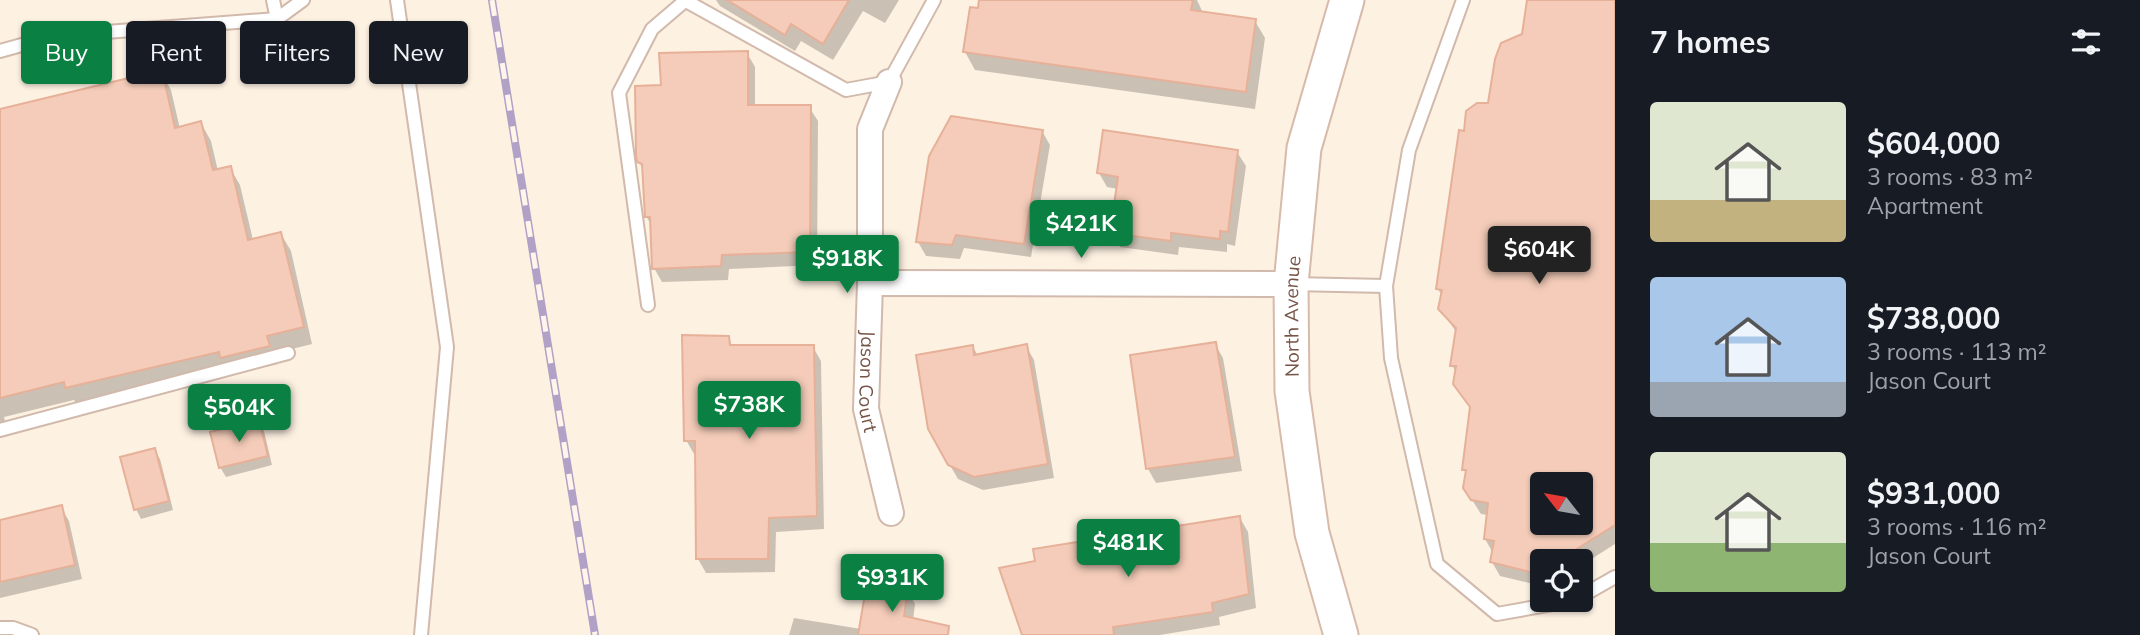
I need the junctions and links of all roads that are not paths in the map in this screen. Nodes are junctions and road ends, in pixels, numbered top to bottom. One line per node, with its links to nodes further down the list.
1 (273, 0): 8 (lane)
2 (303, 0): 8 (lane)
3 (397, 0): 23 (lane)
4 (686, 0): 10 (lane); 14 (lane)
5 (934, 0): 10 (lane)
6 (1463, 0): 13 (lane)
7 (1343, 1): 12 (main road, North Avenue)
8 (278, 19): 9 (lane)
9 (0, 51)
10 (890, 82): 11 (street, Jason Court)
11 (870, 283): 12 (street); 17 (street, Jason Court)
12 (1291, 284): 13 (lane); 24 (main road, North Avenue)
13 (1386, 286): 20 (lane)
14 (648, 305)
15 (288, 353): 16 (lane)
16 (0, 430)
17 (891, 513)
18 (1615, 577): 19 (lane)
19 (1593, 590)
20 (1530, 608)
21 (0, 628): 22 (lane)
22 (32, 635)
23 (421, 635)
24 (1340, 635)

